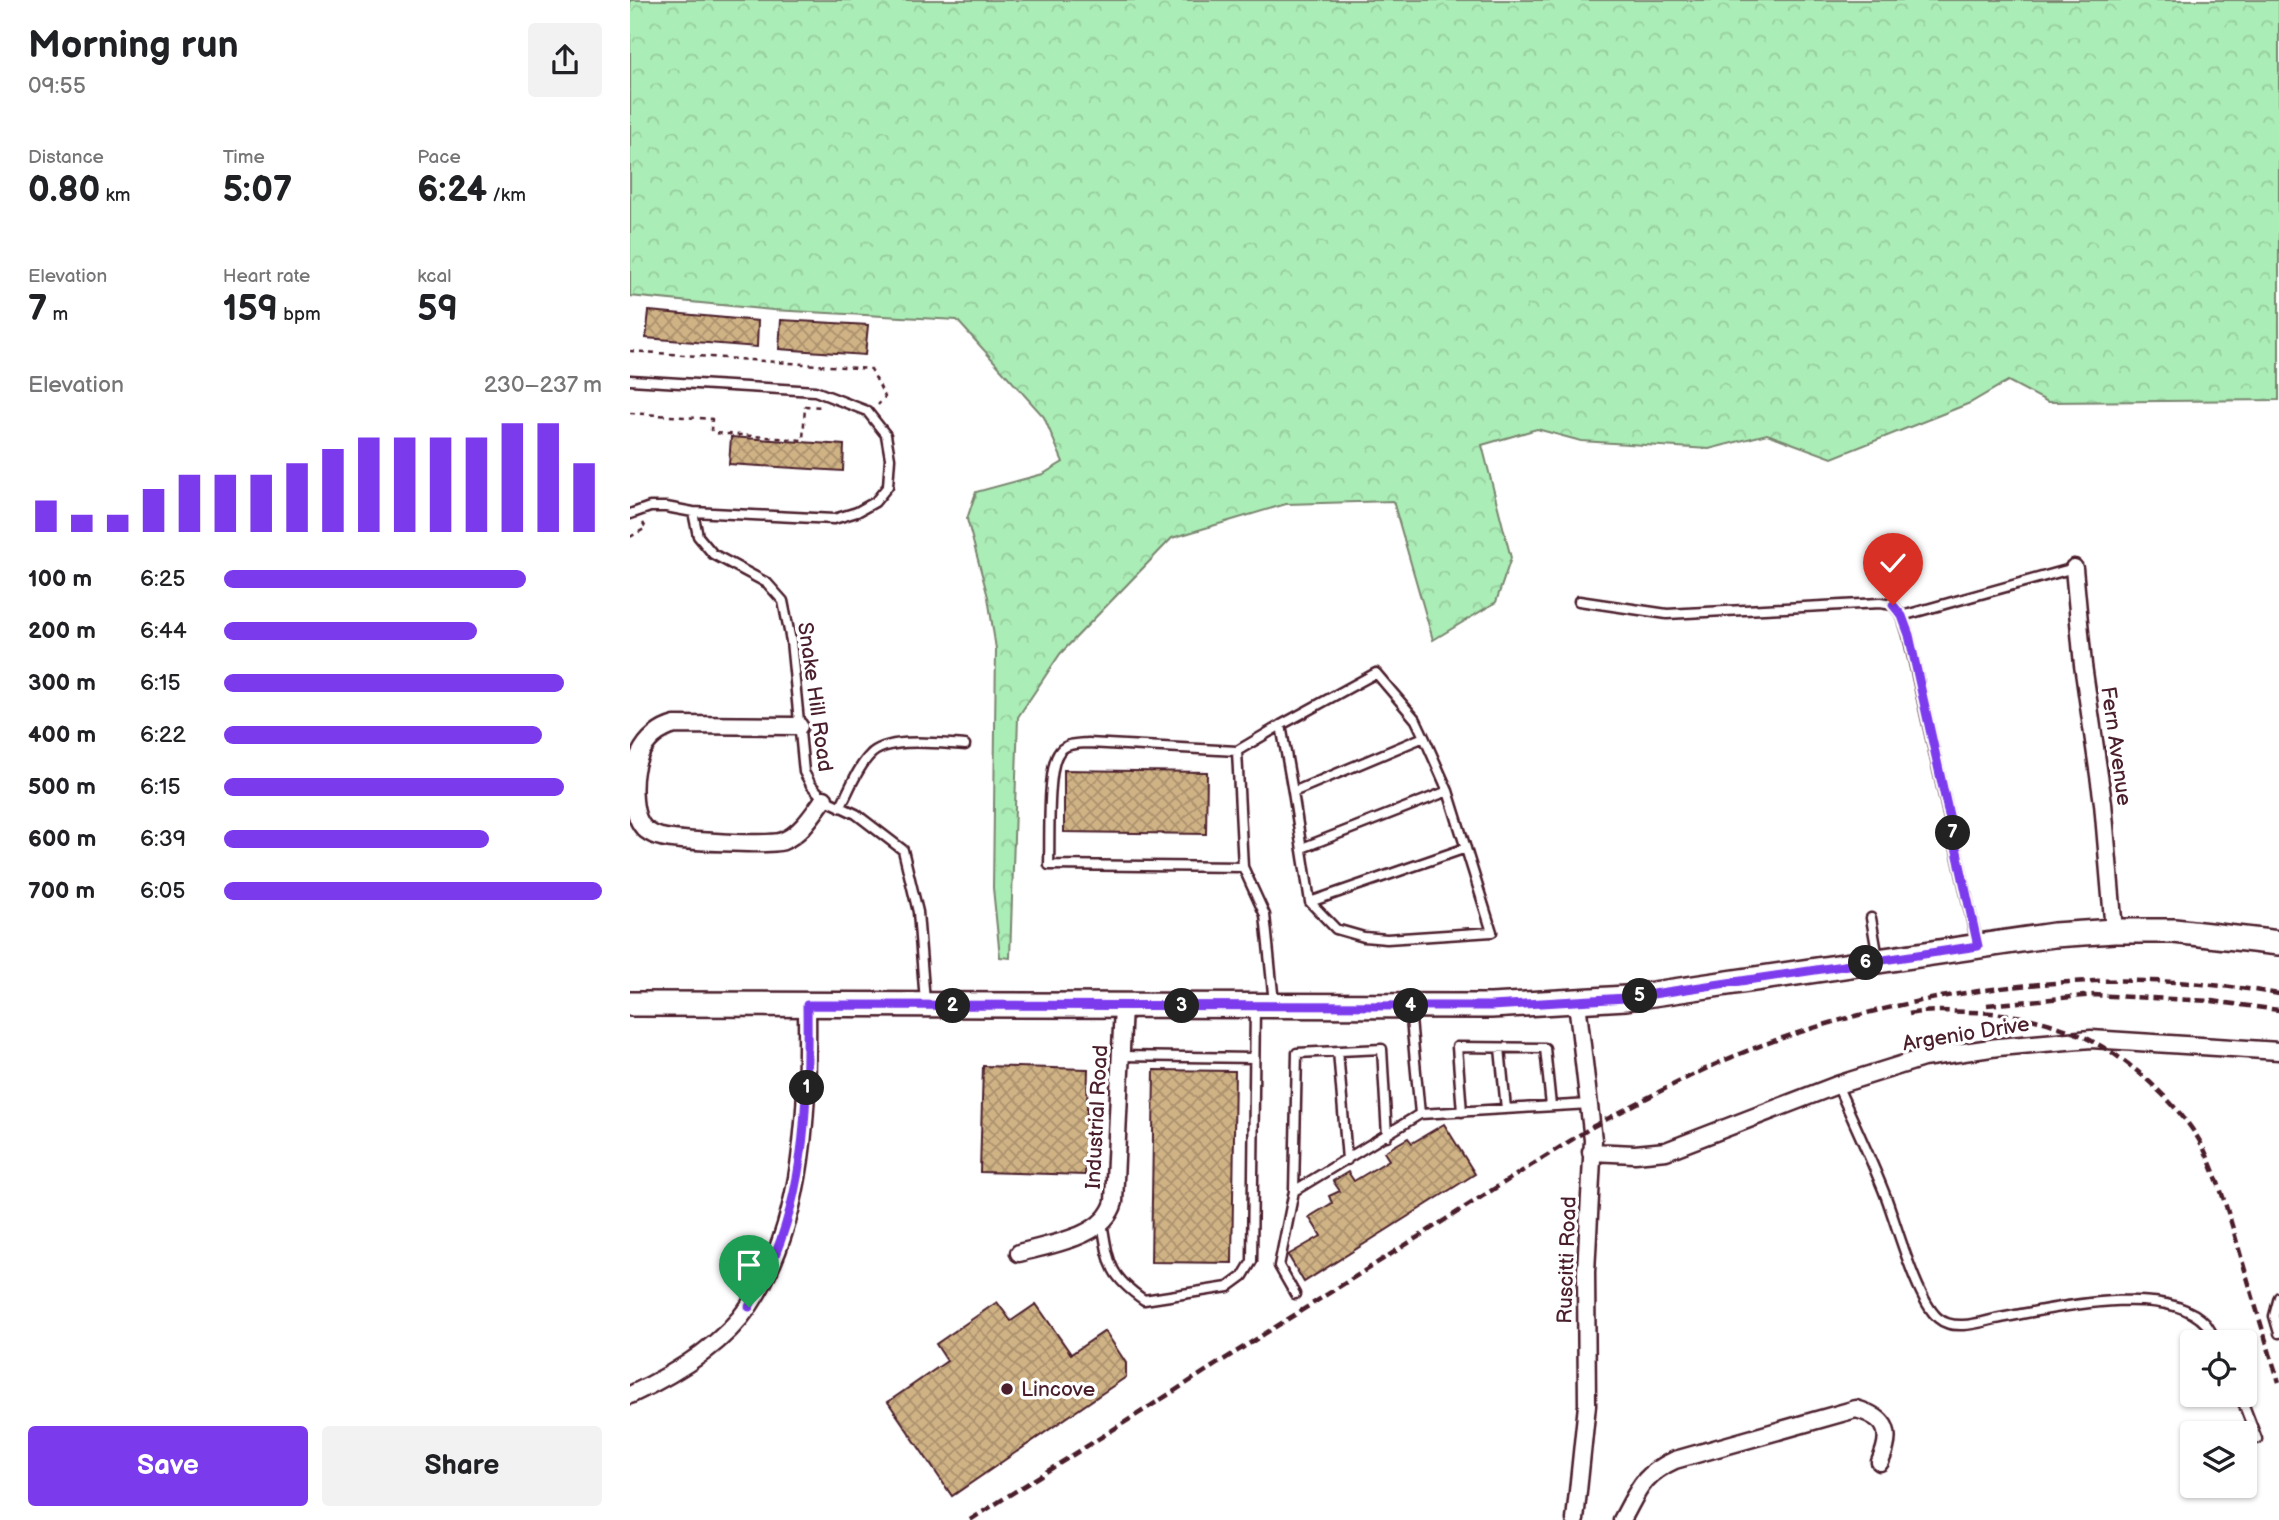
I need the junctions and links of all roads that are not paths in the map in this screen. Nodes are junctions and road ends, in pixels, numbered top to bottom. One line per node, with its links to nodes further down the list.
1 (630, 380): 3 (lane)
2 (634, 512): 3 (lane)
3 (693, 512): 8 (lane, Snake Hill Road)
4 (2074, 568): 6 (lane); 21 (street, Fern Avenue)
5 (1580, 601): 6 (lane)
6 (1902, 616): 23 (lane)
7 (1280, 725): 9 (lane); 11 (lane); 13 (lane)
8 (799, 726): 14 (lane, Snake Hill Road); 14 (street)
9 (1424, 737): 12 (lane); 13 (lane)
10 (965, 745): 15 (lane)
11 (1237, 751): 18 (lane); 18 (lane)
12 (1448, 791): 16 (lane); 17 (lane)
13 (1293, 792): 16 (lane)
14 (824, 799): 15 (lane, Snake Hill Road)
15 (840, 807): 28 (lane, Snake Hill Road)
16 (1302, 848): 19 (lane)
17 (1466, 848): 19 (lane); 19 (lane)
18 (1243, 867): 30 (lane)
19 (1310, 902)
20 (1871, 918): 24 (lane)
21 (2114, 931): 22 (main road); 23 (main road)
22 (2279, 943)
23 (1978, 946): 24 (main road)
24 (1879, 961): 25 (main road)
25 (1577, 1002): 31 (main road); 38 (street, Ruscitti Road)
26 (630, 1004): 27 (main road)
27 (807, 1005): 28 (main road); 53 (street)
28 (925, 1006): 29 (main road)
29 (1123, 1006): 30 (main road); 35 (street, Industrial Road)
30 (1265, 1006): 31 (main road); 36 (lane)
31 (1409, 1006): 42 (lane)
32 (1500, 1048): 39 (lane); 40 (lane); 41 (lane)
33 (1339, 1051): 43 (lane); 45 (lane); 46 (lane)
34 (2279, 1051): 37 (street, Argenio Drive)
35 (1121, 1056): 36 (lane); 47 (street, Industrial Road)
36 (1254, 1058): 47 (lane)
37 (1838, 1085): 44 (street, Argenio Drive); 51 (lane)
38 (1590, 1104): 39 (lane); 44 (street, Ruscitti Road)
39 (1551, 1107): 40 (lane)
40 (1506, 1109): 41 (lane)
41 (1462, 1112): 42 (lane)
42 (1420, 1114): 43 (lane)
43 (1387, 1136): 45 (lane)
44 (1591, 1152): 55 (street, Ruscitti Road)
45 (1347, 1160): 46 (lane)
46 (1294, 1191): 49 (lane)
47 (1102, 1222): 48 (street)
48 (1019, 1253)
49 (1295, 1294)
50 (2279, 1297): 52 (lane)
51 (2210, 1330)
52 (2279, 1333)
53 (630, 1395)
54 (1880, 1462): 56 (street)
55 (1576, 1519)
56 (1622, 1520)

